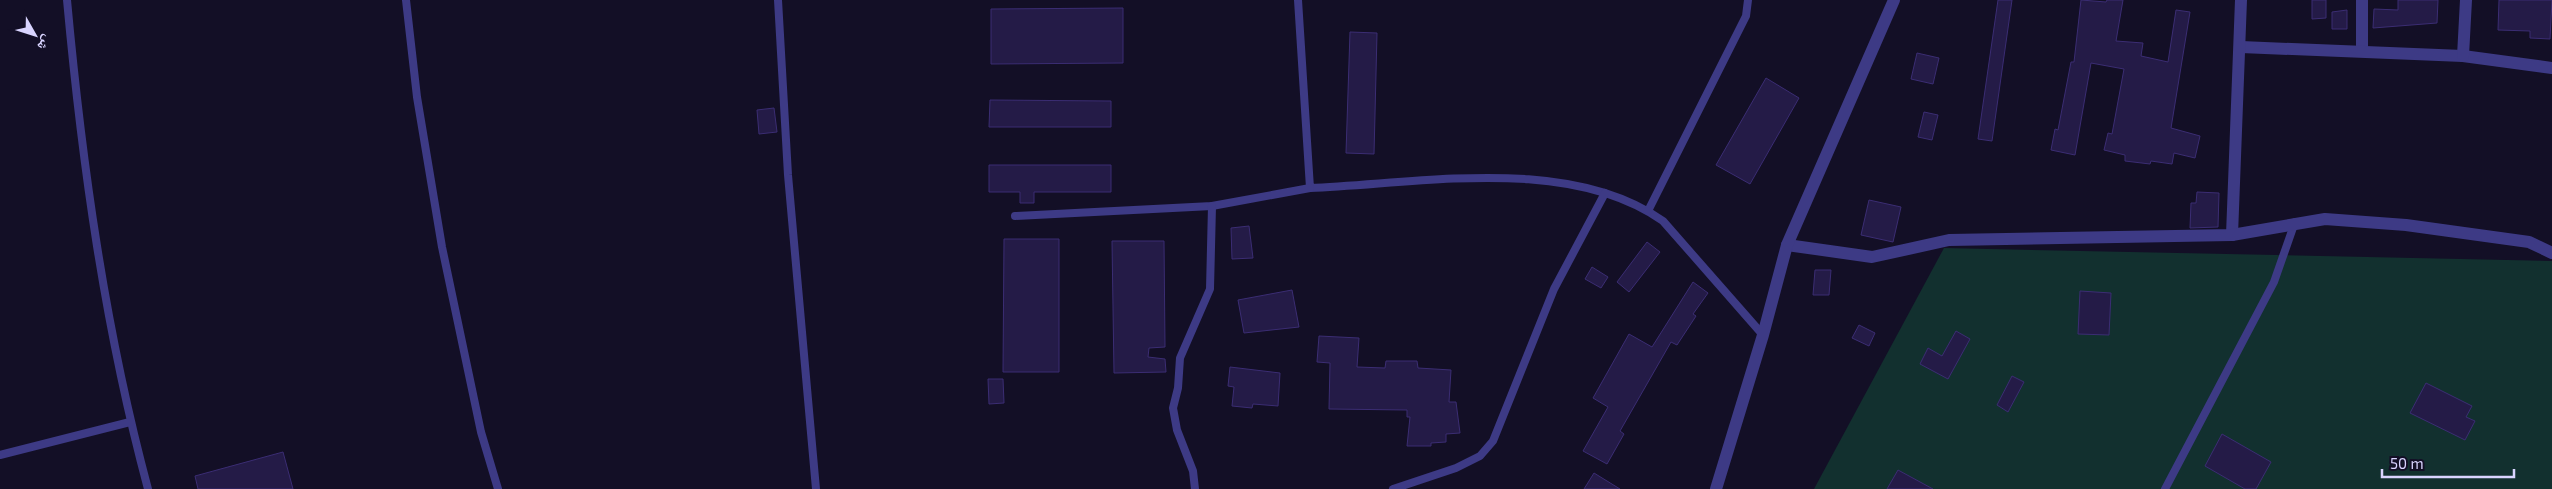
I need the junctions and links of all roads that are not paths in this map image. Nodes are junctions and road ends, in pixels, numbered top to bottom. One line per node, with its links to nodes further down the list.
1 (67, 0): 24 (lane)
2 (406, 0): 27 (lane)
3 (778, 0): 28 (lane)
4 (1298, 0): 14 (lane)
5 (1748, 0): 17 (lane)
6 (1894, 0): 21 (street)
7 (2241, 0): 10 (street)
8 (2362, 0): 11 (street)
9 (2466, 0): 12 (street)
10 (2241, 47): 11 (street); 20 (street)
11 (2362, 51): 12 (street)
12 (2463, 56): 13 (street)
13 (2552, 68)
14 (1310, 188): 15 (lane); 16 (lane)
15 (1606, 193): 17 (lane); 30 (lane)
16 (1212, 206): 18 (lane); 29 (lane)
17 (1648, 211): 23 (lane)
18 (1015, 216)
19 (2295, 222): 20 (street); 22 (street); 32 (lane)
20 (2232, 235): 21 (street)
21 (1787, 245): 23 (street)
22 (2552, 253)
23 (1763, 335): 31 (street)
24 (130, 422): 25 (lane); 26 (lane)
25 (0, 455)
26 (148, 489)
27 (498, 489)
28 (816, 489)
29 (1195, 489)
30 (1393, 489)
31 (1716, 489)
32 (2165, 489)

